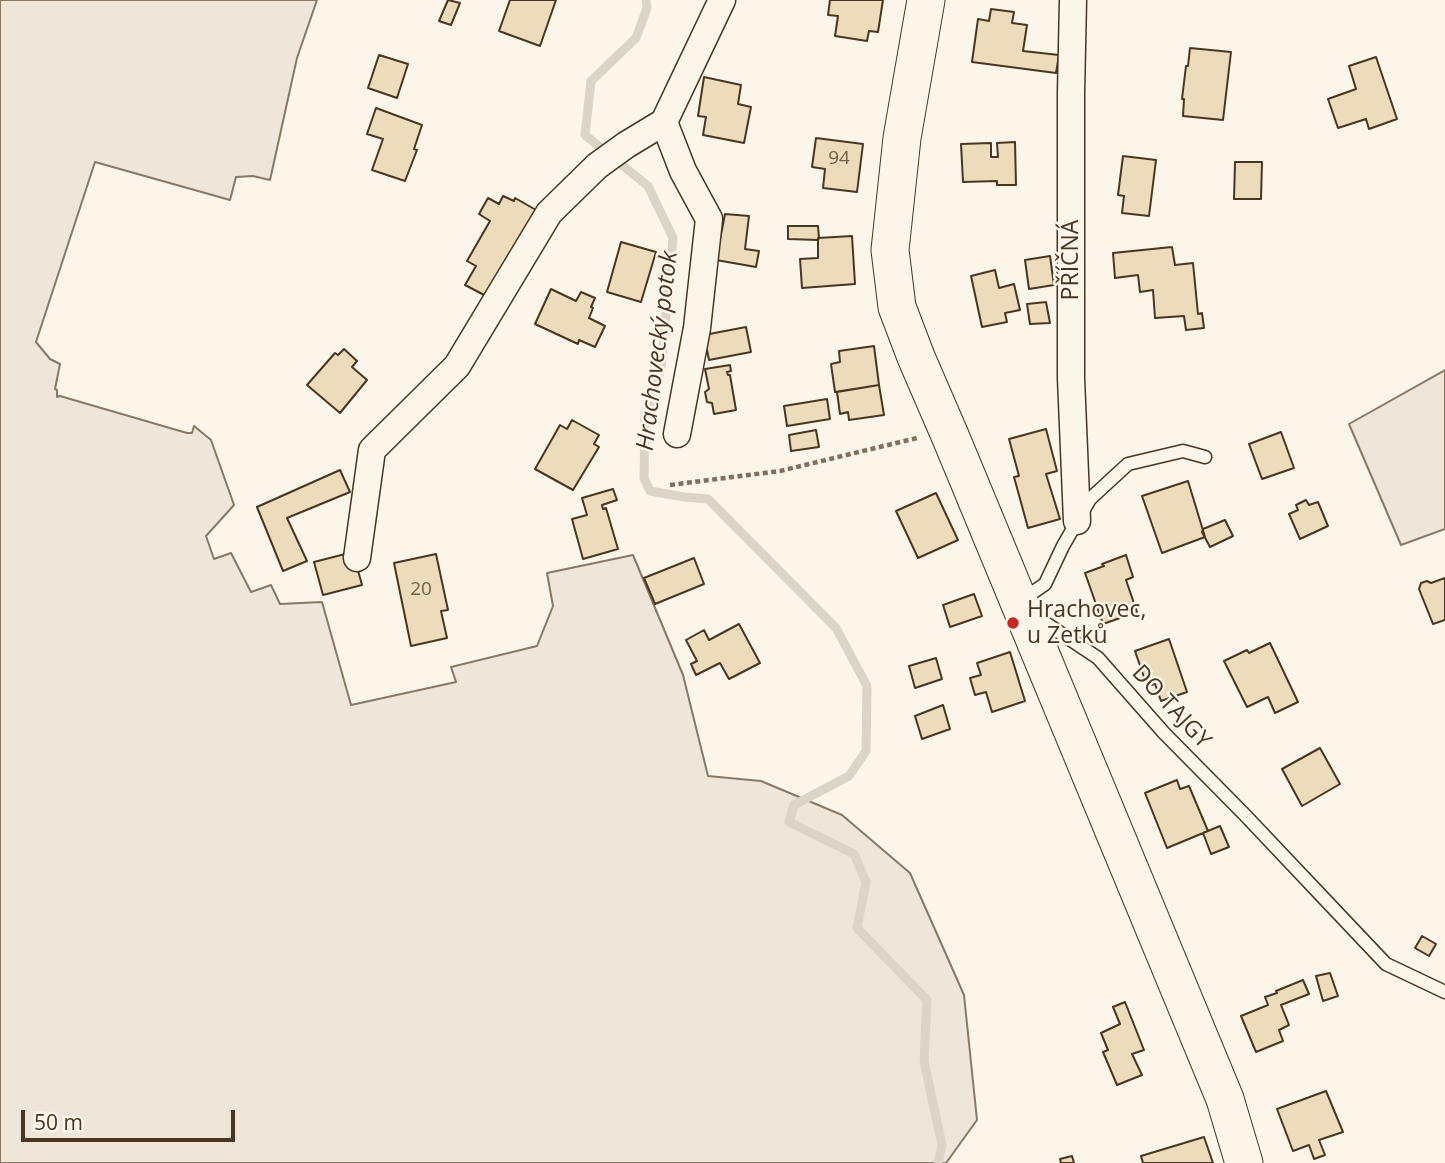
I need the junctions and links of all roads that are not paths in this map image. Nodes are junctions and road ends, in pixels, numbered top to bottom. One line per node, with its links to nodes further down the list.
1 (722, 0): 4 (street)
2 (926, 0): 9 (street)
3 (1073, 0): 7 (street, PŘÍČNÁ)
4 (664, 122): 5 (street); 8 (street)
5 (677, 434)
6 (1205, 457): 7 (lane)
7 (1077, 521): 9 (lane)
8 (357, 558)
9 (1019, 601): 10 (lane, DO TAJGY); 11 (street)
10 (1445, 992)
11 (1244, 1163)

